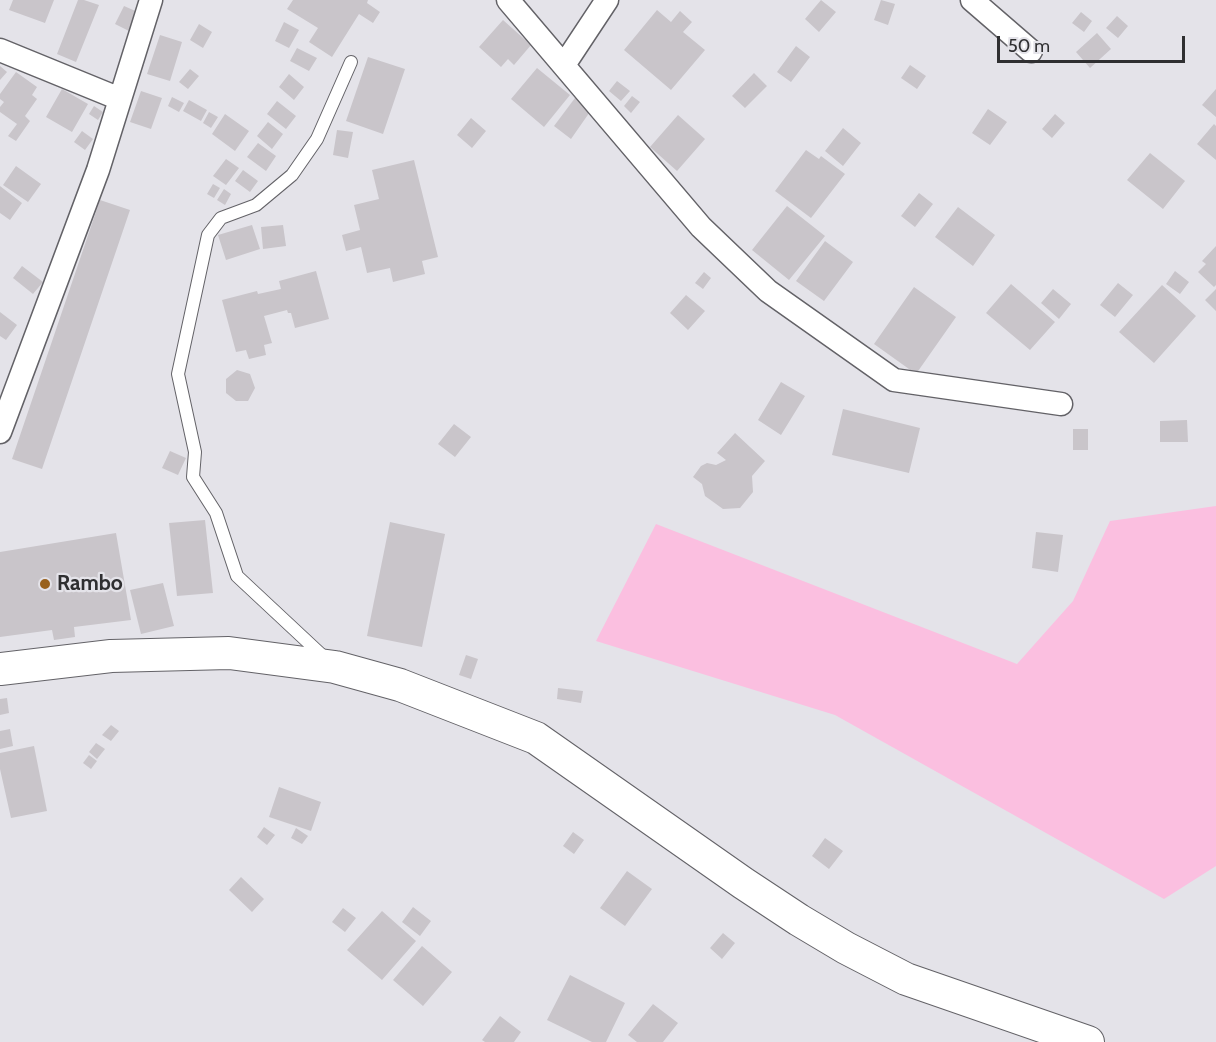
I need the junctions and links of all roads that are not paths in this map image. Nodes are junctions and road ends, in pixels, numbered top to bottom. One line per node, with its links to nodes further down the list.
1 (151, 0): 9 (street)
2 (508, 0): 8 (street)
3 (607, 0): 8 (street)
4 (972, 0): 6 (street)
5 (0, 50): 9 (street)
6 (1031, 51)
7 (351, 62): 12 (lane)
8 (564, 65): 10 (street)
9 (120, 99): 11 (street)
10 (1061, 404)
11 (0, 432)
12 (335, 667): 13 (main road); 14 (main road)
13 (0, 669)
14 (1088, 1042)

